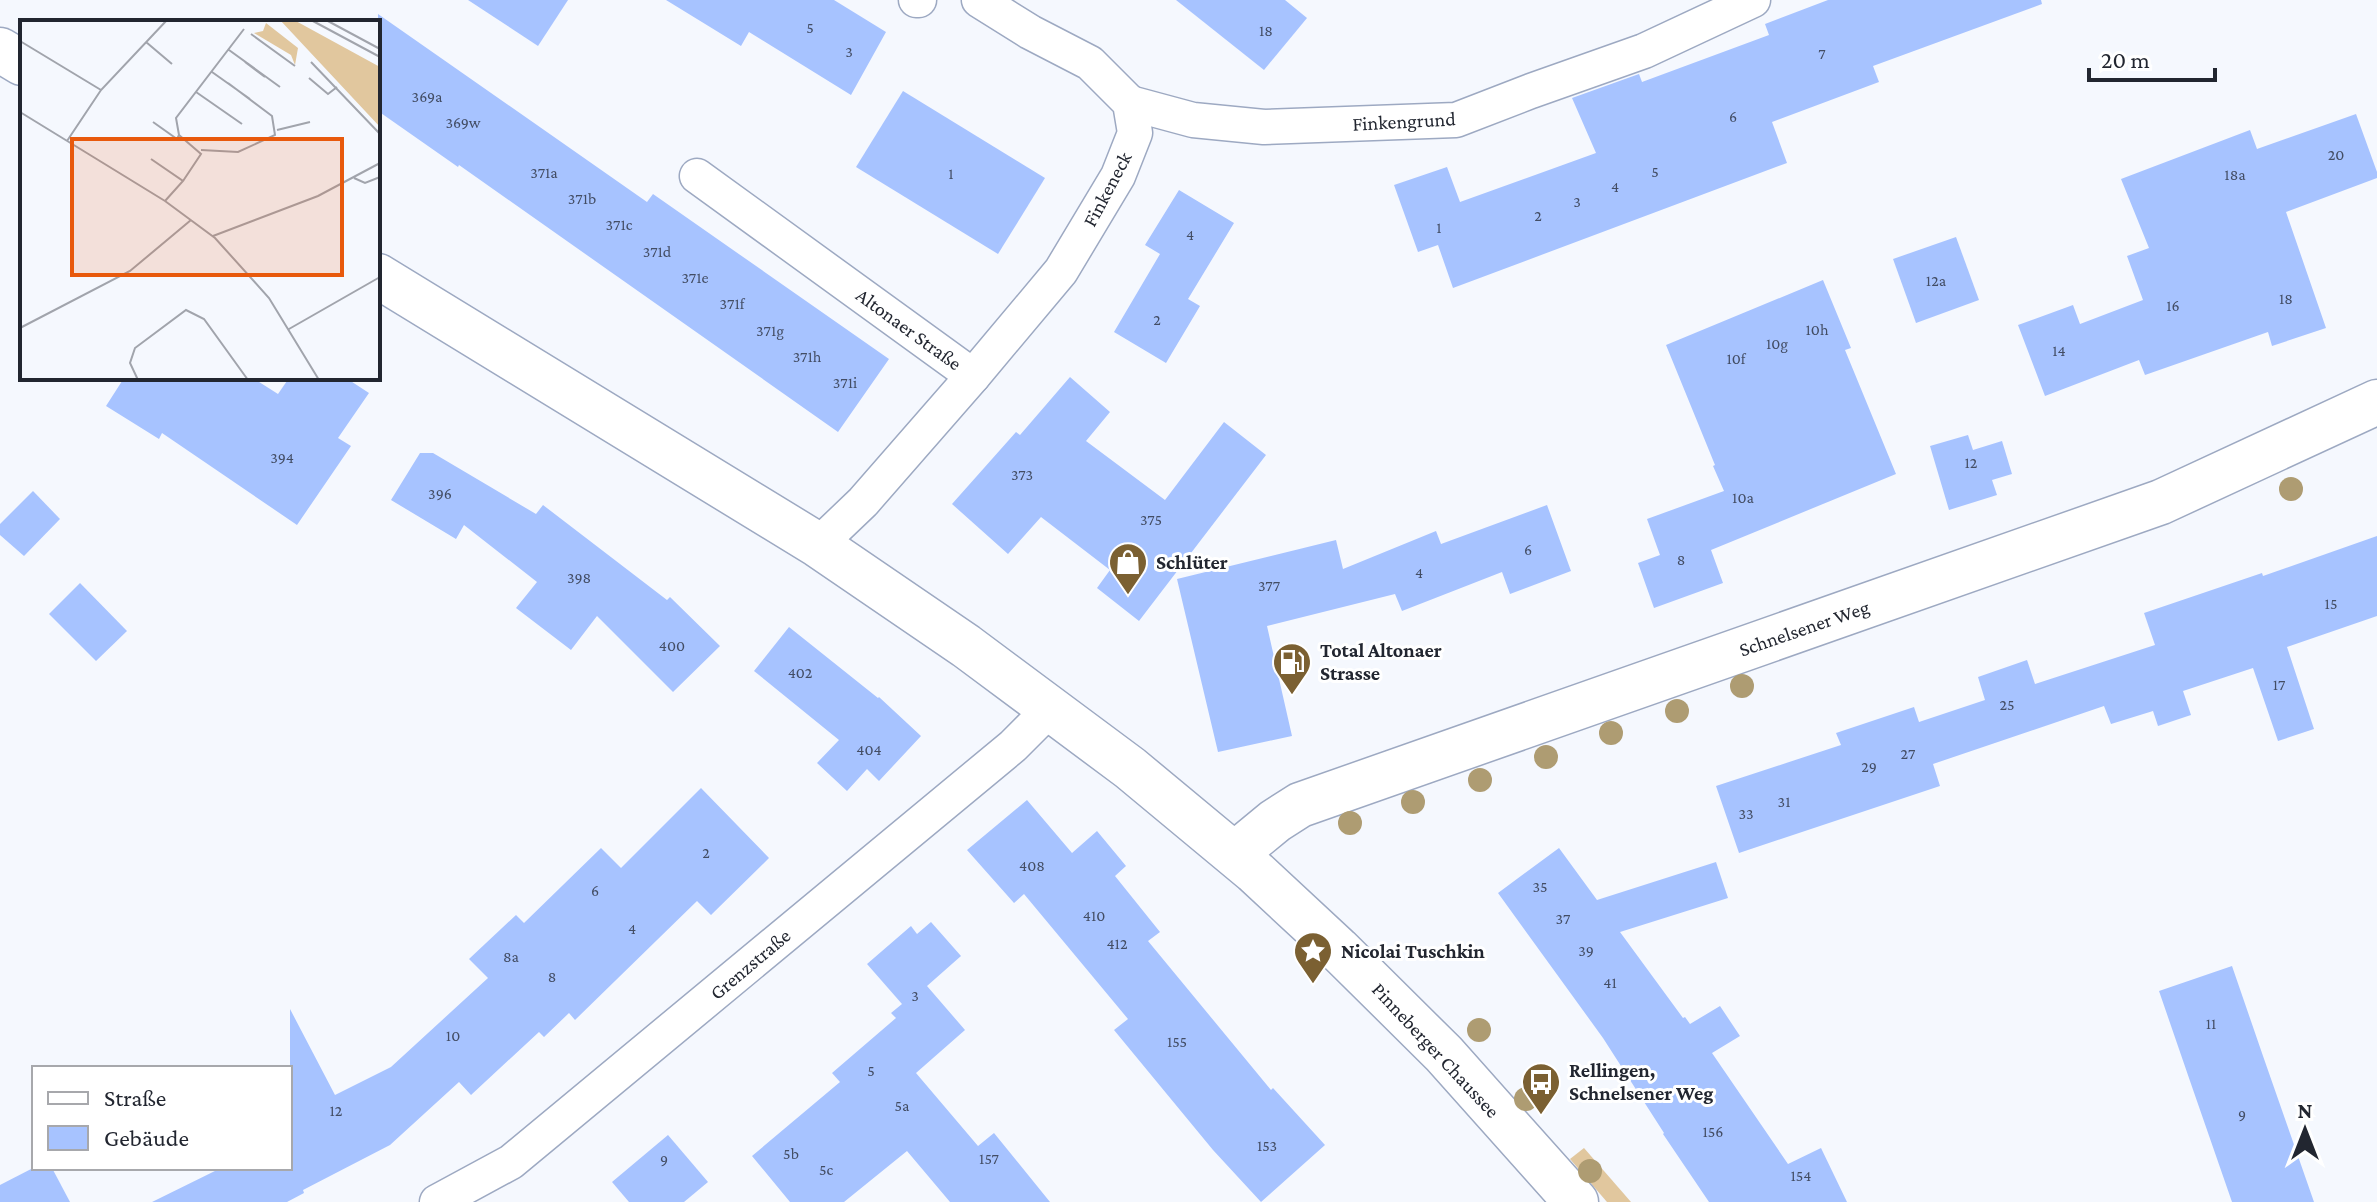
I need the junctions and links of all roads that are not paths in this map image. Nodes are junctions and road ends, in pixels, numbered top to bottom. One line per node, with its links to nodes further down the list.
1 (979, 0): 5 (street)
2 (1753, 0): 5 (street, Finkengrund)
3 (0, 50): 4 (main road)
4 (20, 62)
5 (1130, 103): 8 (street, Finkeneck)
6 (697, 176): 8 (street, Altonaer Straße)
7 (380, 277): 10 (main road)
8 (973, 376): 10 (street, Altonaer Straße)
9 (2377, 402): 12 (main road, Schnelsener Weg)
10 (818, 545): 11 (main road)
11 (1051, 708): 12 (main road); 13 (street, Grenzstraße)
12 (1244, 862): 14 (main road, Pinneberger Chaussee)
13 (437, 1202)
14 (1576, 1202)

